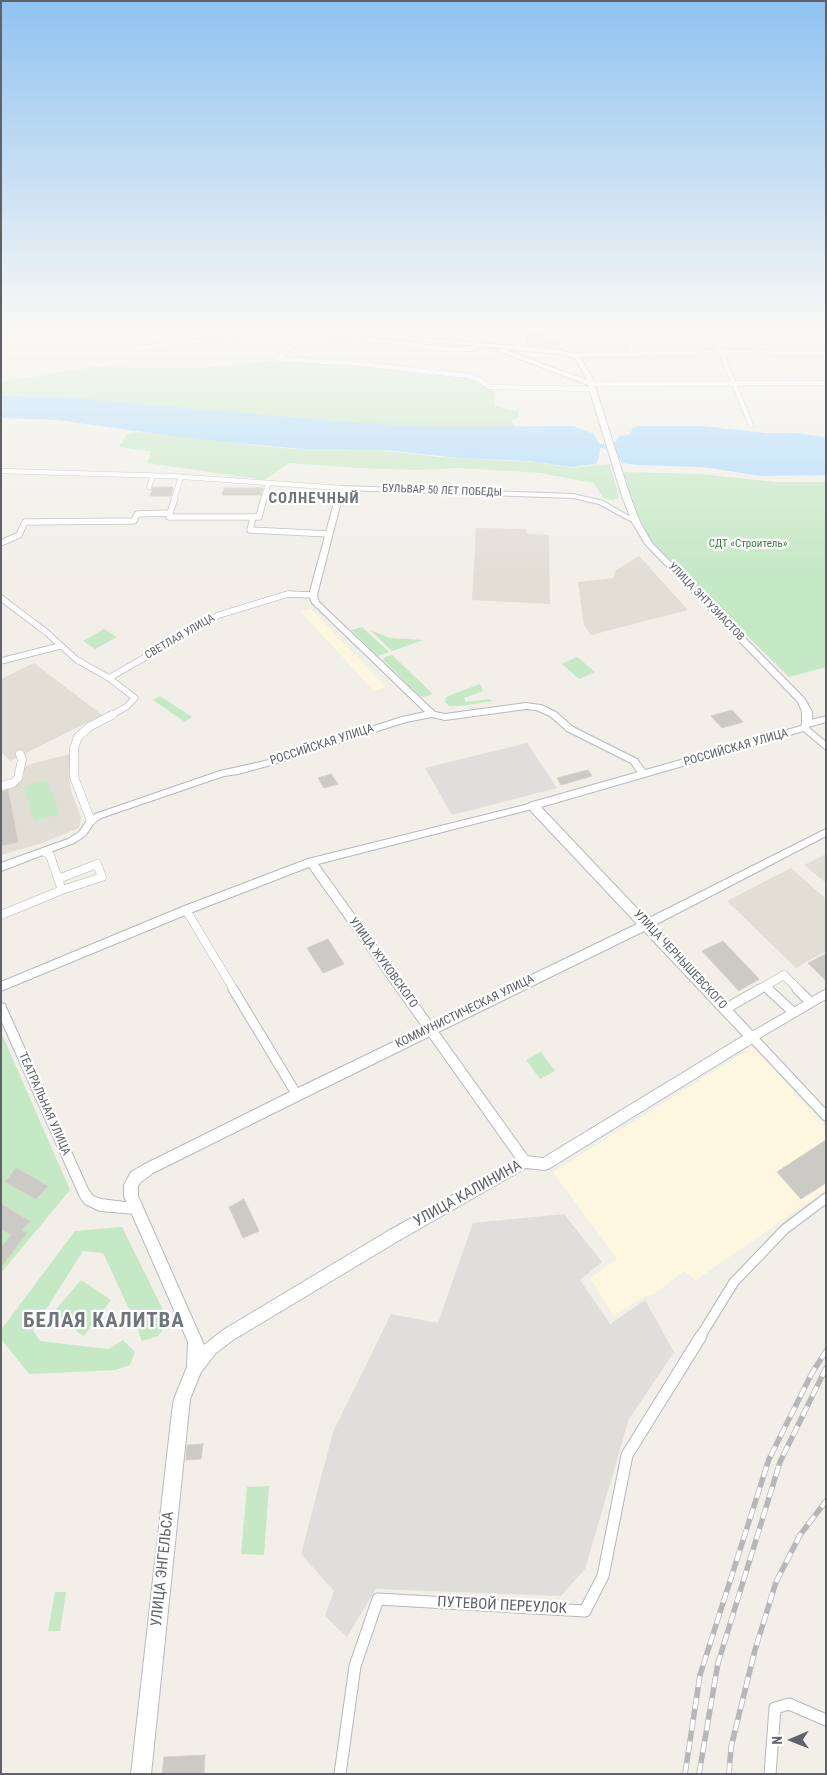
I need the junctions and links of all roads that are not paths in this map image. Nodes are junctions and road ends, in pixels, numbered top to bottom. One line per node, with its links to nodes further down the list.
1 (598, 410): 12 (main road, УЛИЦА ЭНТУЗИАСТОВ)
2 (745, 410): 3 (street)
3 (751, 425)
4 (1, 471): 5 (street, БУЛЬВАР 50 ЛЕТ ПОБЕДЫ)
5 (153, 476): 6 (street, БУЛЬВАР 50 ЛЕТ ПОБЕДЫ); 8 (street)
6 (181, 477): 7 (street, БУЛЬВАР 50 ЛЕТ ПОБЕДЫ); 10 (street)
7 (268, 484): 9 (street, БУЛЬВАР 50 ЛЕТ ПОБЕДЫ); 11 (street)
8 (149, 487)
9 (341, 488): 12 (street, БУЛЬВАР 50 ЛЕТ ПОБЕДЫ); 13 (street)
10 (170, 515): 11 (street); 14 (street)
11 (253, 517): 13 (street)
12 (636, 522): 24 (main road, УЛИЦА ЭНТУЗИАСТОВ)
13 (330, 534): 15 (street)
14 (1, 543)
15 (313, 595): 21 (street, СВЕТЛАЯ УЛИЦА); 22 (street)
16 (1, 598): 17 (street)
17 (12, 606): 18 (street); 19 (street)
18 (1, 607)
19 (60, 646): 20 (street); 21 (street)
20 (1, 661)
21 (109, 678): 30 (street)
22 (432, 714): 27 (street, РОССИЙСКАЯ УЛИЦА); 30 (street, РОССИЙСКАЯ УЛИЦА)
23 (826, 719): 24 (street, РОССИЙСКАЯ УЛИЦА)
24 (805, 726): 25 (street); 27 (main road, РОССИЙСКАЯ УЛИЦА)
25 (826, 748)
26 (20, 754): 28 (street)
27 (643, 774): 29 (main road, РОССИЙСКАЯ УЛИЦА)
28 (1, 786)
29 (533, 806): 33 (street, РОССИЙСКАЯ УЛИЦА); 39 (main road, УЛИЦА ЧЕРНЫШЕВСКОГО)
30 (91, 821): 32 (street, РОССИЙСКАЯ УЛИЦА)
31 (826, 832): 39 (street, КОММУНИСТИЧЕСКАЯ УЛИЦА)
32 (45, 852): 34 (street, РОССИЙСКАЯ УЛИЦА); 35 (street)
33 (311, 862): 37 (street, РОССИЙСКАЯ УЛИЦА); 47 (street, УЛИЦА ЖУКОВСКОГО)
34 (1, 867)
35 (58, 879): 36 (street); 36 (street)
36 (62, 890): 38 (street)
37 (186, 910): 41 (street, РОССИЙСКАЯ УЛИЦА); 49 (street)
38 (1, 915)
39 (647, 924): 45 (main road, УЛИЦА ЧЕРНЫШЕВСКОГО); 47 (main road, КОММУНИСТИЧЕСКАЯ УЛИЦА)
40 (766, 986): 43 (street); 45 (street); 46 (street)
41 (1, 987)
42 (826, 993): 43 (street, УЛИЦА КАЛИНИНА)
43 (810, 1002): 46 (street, УЛИЦА КАЛИНИНА)
44 (1, 1007): 53 (street, ТЕАТРАЛЬНАЯ УЛИЦА)
45 (724, 1009): 48 (main road, УЛИЦА ЧЕРНЫШЕВСКОГО)
46 (793, 1012): 48 (street, УЛИЦА КАЛИНИНА)
47 (431, 1028): 49 (main road, КОММУНИСТИЧЕСКАЯ УЛИЦА); 51 (street, УЛИЦА ЖУКОВСКОГО)
48 (752, 1037): 50 (street, УЛИЦА ЧЕРНЫШЕВСКОГО); 51 (main road, УЛИЦА КАЛИНИНА)
49 (297, 1094): 53 (main road, КОММУНИСТИЧЕСКАЯ УЛИЦА)
50 (826, 1116)
51 (524, 1162): 54 (main road, УЛИЦА КАЛИНИНА)
52 (826, 1198): 57 (street, ПУТЕВОЙ ПЕРЕУЛОК)
53 (136, 1208): 54 (main road, КОММУНИСТИЧЕСКАЯ УЛИЦА)
54 (195, 1367): 56 (main road, УЛИЦА ЭНГЕЛЬСА)
55 (826, 1720): 58 (street)
56 (141, 1774)
57 (340, 1774)
58 (770, 1774)

